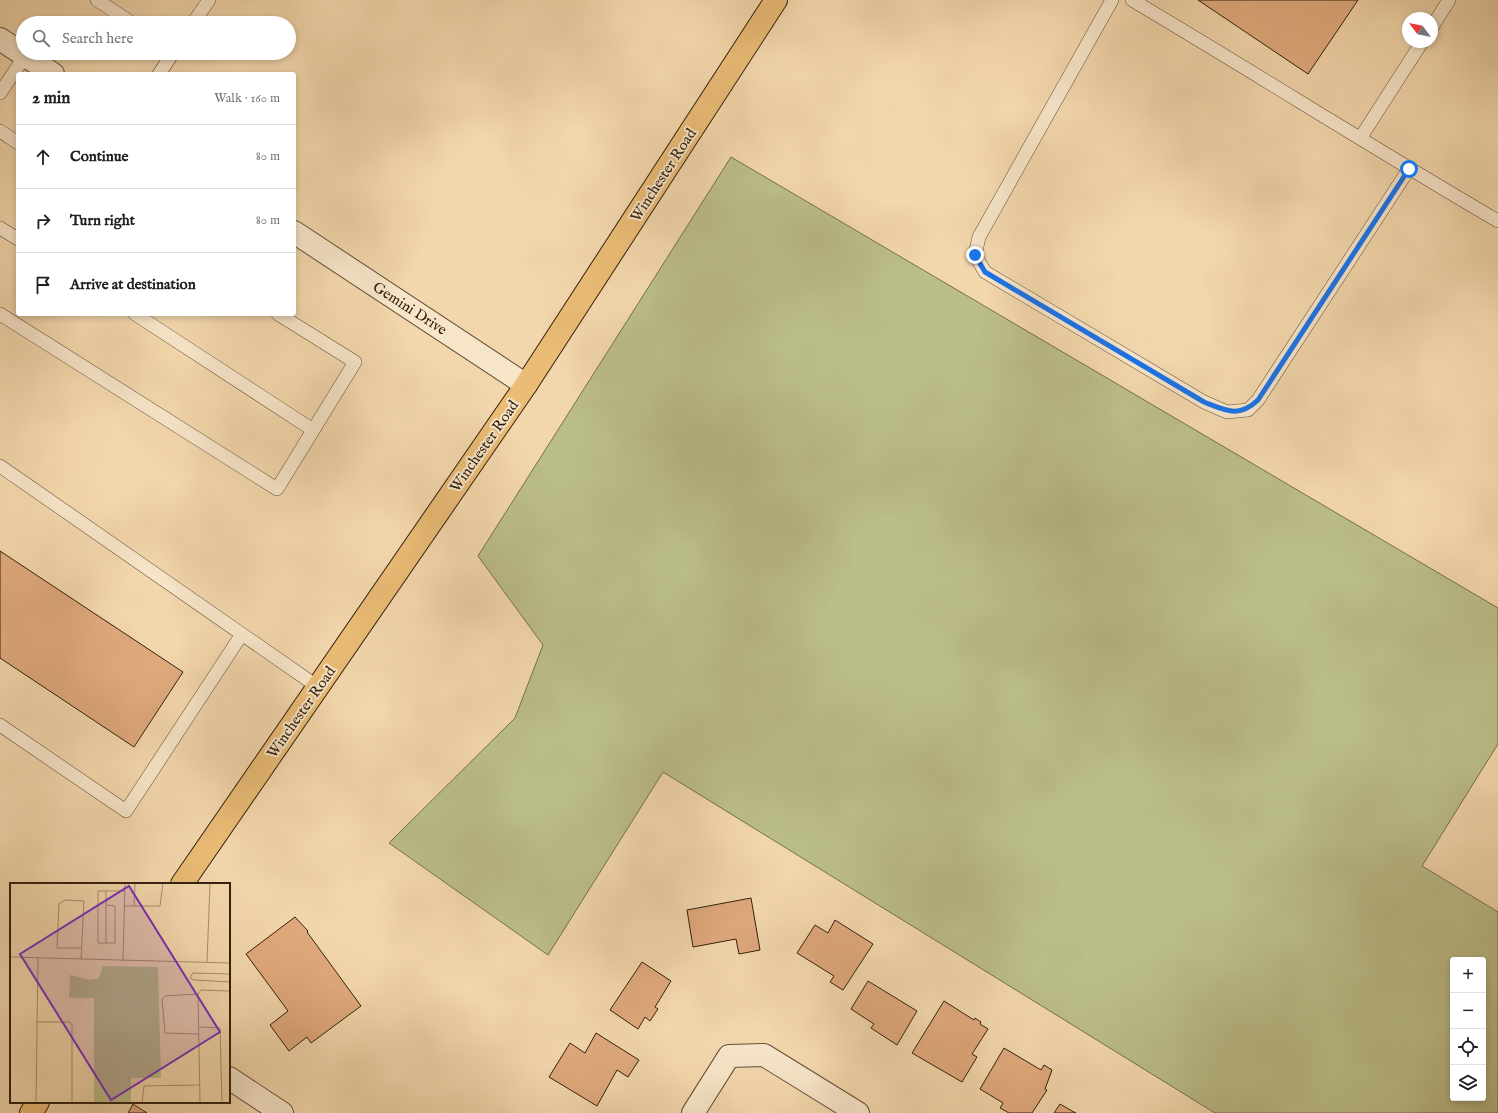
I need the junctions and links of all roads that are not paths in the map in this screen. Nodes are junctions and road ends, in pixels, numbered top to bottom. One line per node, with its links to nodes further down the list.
1 (97, 0): 7 (lane)
2 (209, 0): 8 (lane)
3 (776, 0): 30 (main road, Winchester Road)
4 (1112, 0): 22 (lane)
5 (1132, 0): 20 (lane)
6 (1449, 0): 9 (lane)
7 (121, 16)
8 (198, 16)
9 (1438, 17)
10 (0, 39): 12 (street)
11 (1418, 48): 20 (lane)
12 (16, 50)
13 (22, 60): 18 (lane)
14 (31, 60): 16 (street)
15 (168, 60): 17 (lane)
16 (50, 72)
17 (160, 72)
18 (0, 94)
19 (0, 131): 21 (lane)
20 (1361, 137): 22 (lane)
21 (16, 142)
22 (1409, 169): 23 (lane)
23 (1498, 221)
24 (0, 228): 26 (lane)
25 (296, 233): 30 (street, Gemini Drive)
26 (16, 238)
27 (0, 314): 31 (lane)
28 (138, 316): 31 (lane)
29 (281, 316): 31 (lane)
30 (526, 385): 34 (main road, Winchester Road)
31 (313, 430)
32 (0, 466): 33 (lane)
33 (242, 634): 34 (lane); 35 (lane)
34 (318, 687): 36 (main road, Winchester Road)
35 (0, 725)
36 (183, 883)
37 (230, 1079): 40 (street)
38 (37, 1103): 39 (main road)
39 (31, 1113)
40 (282, 1113)
41 (693, 1113): 42 (street)
42 (858, 1113)

